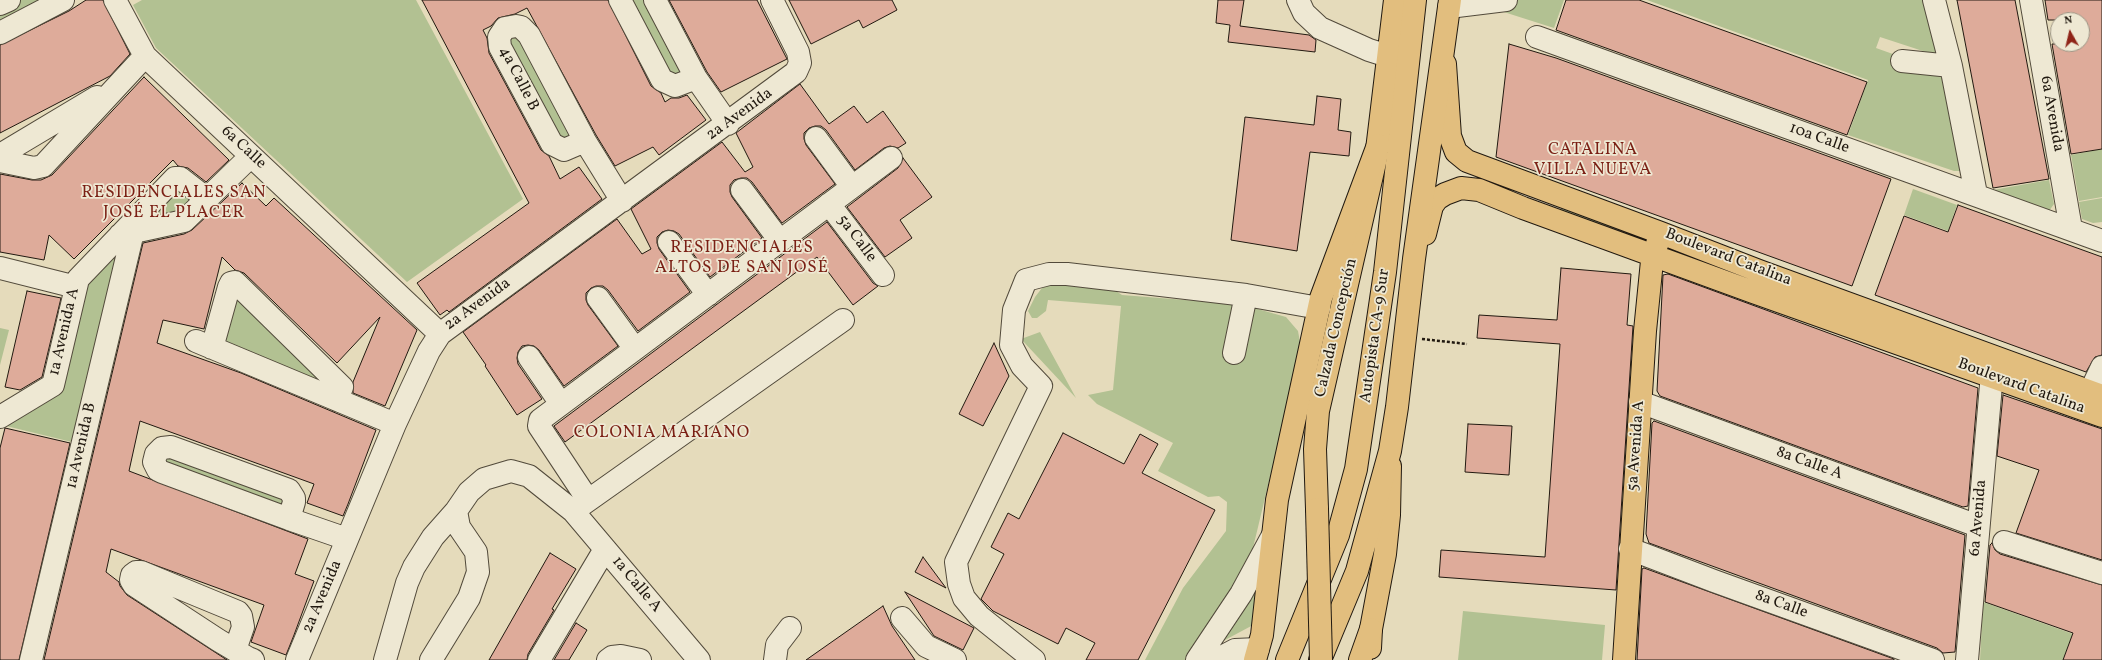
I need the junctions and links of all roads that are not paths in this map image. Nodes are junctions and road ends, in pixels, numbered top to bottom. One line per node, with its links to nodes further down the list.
1 (8, 0): 13 (street)
2 (115, 0): 18 (street, 6a Calle)
3 (620, 0): 22 (street)
4 (655, 0): 22 (street)
5 (772, 0): 24 (street, 2a Avenida)
6 (1298, 0): 19 (street)
7 (1395, 0): 19 (main road, Calzada Concepción)
8 (1414, 0): 100 (main road, Autopista CA-9 Sur)
9 (1506, 0): 14 (street)
10 (1934, 0): 21 (street)
11 (2031, 0): 40 (street, 6a Avenida)
12 (51, 3): 15 (street)
13 (0, 4)
14 (1450, 4): 17 (main road, Autopista CA-9 Sur)
15 (0, 33)
16 (1537, 37): 35 (street, 10a Calle)
17 (1444, 47): 32 (main road, Boulevard Catalina); 47 (main road, Autopista CA-9 Sur)
18 (145, 56): 23 (street); 29 (street, 6a Calle)
19 (1388, 56): 27 (main road, Calzada Concepción)
20 (1902, 61): 21 (street)
21 (1951, 66): 35 (street)
22 (696, 78): 24 (street)
23 (119, 84): 28 (street); 31 (street)
24 (728, 124): 37 (street, 2a Avenida)
25 (816, 138): 33 (street)
26 (585, 141): 26 (street, 4a Calle B); 37 (street, 4a Calle B)
27 (1378, 146): 56 (main road); 101 (main road, Calzada Concepción, bridge)
28 (0, 155)
29 (251, 156): 36 (street); 58 (street, 6a Calle)
30 (891, 158): 33 (street)
31 (0, 161)
32 (1526, 183): 39 (street); 41 (main road, Boulevard Catalina)
33 (852, 187): 38 (street)
34 (742, 190): 43 (street)
35 (1976, 194): 40 (street, 10a Calle)
36 (207, 199): 42 (street); 42 (street, 1a Avenida A)
37 (622, 201): 58 (street, 2a Avenida)
38 (829, 204): 43 (street); 50 (street, 5a Calle)
39 (1516, 205): 46 (main road, Boulevard Catalina); 47 (main road, Boulevard Catalina)
40 (2071, 229): 44 (street, 10a Calle)
41 (1661, 233): 46 (main road, 5a Avenida A); 49 (main road, Boulevard Catalina)
42 (127, 234): 51 (street, 1a Avenida A); 87 (street, 1a Avenida B)
43 (780, 241): 53 (street)
44 (2102, 241)
45 (669, 242): 53 (street)
46 (1654, 255): 52 (main road, Boulevard Catalina); 66 (main road, 5a Avenida A)
47 (1414, 259): 71 (main road, Autopista CA-9 Sur)
48 (0, 268): 51 (street)
49 (1759, 271): 52 (main road); 64 (main road, Boulevard Catalina)
50 (882, 275)
51 (76, 287): 68 (street, 1a Avenida A)
52 (1753, 292): 63 (main road, Boulevard Catalina)
53 (708, 295): 59 (street)
54 (1246, 295): 56 (street); 60 (street); 97 (street)
55 (598, 298): 59 (street)
56 (1318, 308): 76 (main road)
57 (843, 320): 72 (street)
58 (440, 334): 70 (street, 2a Avenida)
59 (635, 349): 67 (street)
60 (1234, 353)
61 (529, 357): 67 (street)
62 (2102, 367): 64 (street)
63 (1995, 378): 69 (main road, Boulevard Catalina); 75 (street, 6a Avenida)
64 (2096, 394)
65 (337, 400): 65 (street); 70 (street)
66 (1640, 402): 75 (street, 8a Calle A); 80 (main road, 5a Avenida A)
67 (561, 404): 72 (street)
68 (0, 416)
69 (2102, 416)
70 (395, 424): 77 (street, 2a Avenida)
71 (1390, 451): 84 (main road); 101 (main road, Autopista CA-9 Sur)
72 (580, 505): 73 (street); 79 (street, 1a Calle A)
73 (456, 511): 89 (street); 90 (street)
74 (290, 519): 74 (street); 77 (street)
75 (1978, 526): 106 (street, 6a Avenida)
76 (1273, 535): 85 (main road); 98 (street)
77 (347, 539): 88 (street, 2a Avenida)
78 (2004, 542): 81 (street)
79 (605, 549): 91 (street); 94 (street, 1a Calle A)
80 (1630, 549): 104 (main road, 5a Avenida A); 105 (street, 8a Calle)
81 (2102, 573)
82 (902, 618): 96 (street)
83 (790, 628): 95 (street)
84 (1371, 629): 102 (main road); 103 (main road)
85 (1256, 654): 99 (street)
86 (244, 655): 86 (street)
87 (31, 660)
88 (296, 660)
89 (385, 660)
90 (431, 660)
91 (539, 660)
92 (608, 660): 93 (street)
93 (640, 660)
94 (699, 660)
95 (775, 660)
96 (955, 660)
97 (1034, 660)
98 (1197, 660)
99 (1216, 660)
100 (1287, 660)
101 (1320, 660)
102 (1360, 660)
103 (1369, 660)
104 (1624, 660)
105 (1933, 660)
106 (1967, 660)

